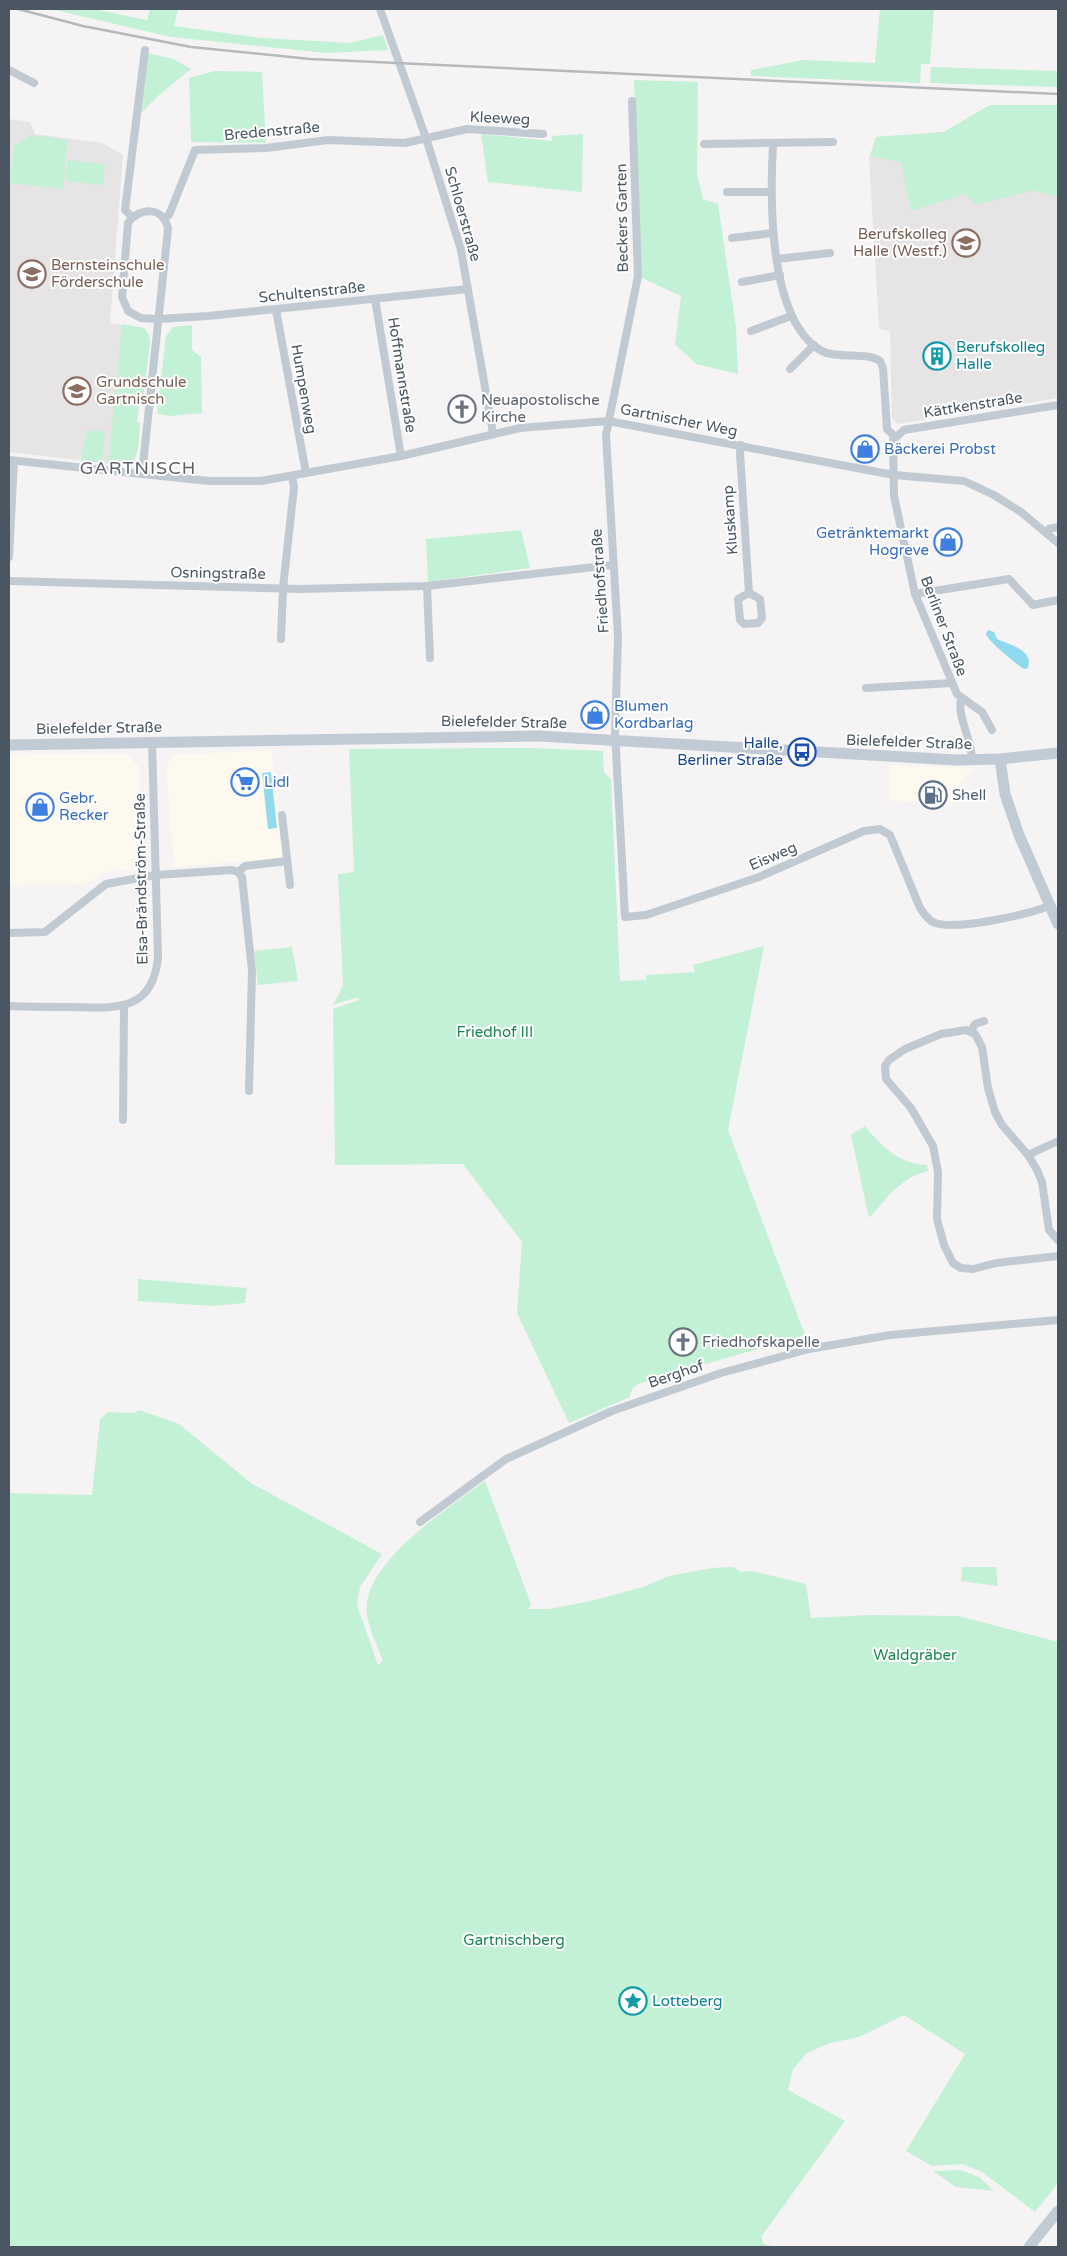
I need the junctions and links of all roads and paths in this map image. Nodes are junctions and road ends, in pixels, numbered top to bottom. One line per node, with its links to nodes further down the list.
1 (380, 9): 7 (street, Schloerstraße)
2 (145, 50): 13 (street)
3 (9, 70): 4 (street)
4 (34, 83)
5 (632, 101): 30 (street, Beckers Garten)
6 (543, 134): 7 (street, Kleeweg)
7 (426, 138): 14 (street, Bredenstraße); 21 (street, Schloerstraße)
8 (833, 142): 10 (street)
9 (704, 144): 10 (street)
10 (773, 144): 12 (street)
11 (727, 192): 12 (street)
12 (770, 192): 15 (street)
13 (132, 217): 14 (street); 25 (street)
14 (164, 218): 25 (street)
15 (773, 233): 16 (street); 18 (street)
16 (732, 238)
17 (830, 253): 18 (street)
18 (777, 259): 19 (street)
19 (780, 275): 20 (street); 24 (street)
20 (742, 282)
21 (468, 289): 22 (street, Schultenstraße); 31 (street, Schloerstraße)
22 (375, 299): 23 (street, Schultenstraße); 34 (street, Hoffmannstraße)
23 (276, 310): 25 (street, Schultenstraße); 36 (street, Humpenweg)
24 (791, 316): 26 (street); 27 (street)
25 (158, 319): 37 (street)
26 (751, 331)
27 (814, 345): 28 (street); 32 (street, Berliner Straße)
28 (790, 369)
29 (1058, 405): 32 (street, Kättkenstraße)
30 (608, 420): 31 (street, Gartnischer Weg); 33 (street, Gartnischer Weg); 44 (street, Friedhofstraße)
31 (493, 433): 34 (street, Gartnischer Weg)
32 (895, 437): 38 (street, Berliner Straße)
33 (741, 446): 38 (street, Gartnischer Weg); 48 (street, Kluskamp)
34 (401, 456): 36 (street, Gartnischer Weg)
35 (11, 461): 37 (street, Gartnischer Weg); 43 (street)
36 (306, 473): 39 (street, Gartnischer Weg)
37 (142, 474): 39 (street, Gartnischer Weg)
38 (894, 475): 41 (street, Gartnischer Weg); 49 (street, Berliner Straße)
39 (292, 476): 47 (street)
40 (1058, 527): 41 (street)
41 (1046, 532): 42 (street, Gartnischer Weg)
42 (1058, 543)
43 (9, 557)
44 (612, 565): 46 (street, Osningstraße); 57 (street, Friedhofstraße)
45 (9, 581): 47 (street, Osningstraße)
46 (427, 586): 47 (street, Osningstraße); 52 (street)
47 (283, 588): 51 (street)
48 (749, 593)
49 (915, 594): 50 (street); 53 (street, Berliner Straße)
50 (1058, 600)
51 (281, 639)
52 (430, 658)
53 (952, 683): 54 (street); 55 (street, Berliner Straße)
54 (866, 688)
55 (961, 700): 56 (street, Berliner Straße); 62 (street, Berliner Straße)
56 (992, 730)
57 (615, 740): 58 (street, Bielefelder Straße); 62 (street, Bielefelder Straße); 68 (street, Eisweg)
58 (152, 742): 59 (street, Bielefelder Straße); 66 (street, Elsa-Brändström-Straße)
59 (9, 745)
60 (1058, 753): 61 (street, Bielefelder Straße)
61 (1000, 759): 62 (street, Bielefelder Straße); 68 (street)
62 (972, 760)
63 (282, 815): 64 (street)
64 (288, 861): 65 (street); 67 (street)
65 (238, 872): 66 (street); 75 (street)
66 (156, 875): 70 (street); 72 (street, Elsa-Brändström-Straße)
67 (290, 885)
68 (1049, 906): 69 (street)
69 (1058, 924)
70 (9, 933)
71 (9, 1006): 72 (street)
72 (124, 1007): 76 (street)
73 (984, 1021): 74 (street)
74 (970, 1031): 78 (street); 80 (street)
75 (249, 1091)
76 (123, 1120)
77 (1058, 1141): 78 (street)
78 (1028, 1155): 79 (street)
79 (1058, 1240)
80 (1058, 1256)
81 (1058, 1320): 82 (street, Berghof)
82 (420, 1522)
83 (1058, 2211): 84 (street)
84 (1029, 2247)

